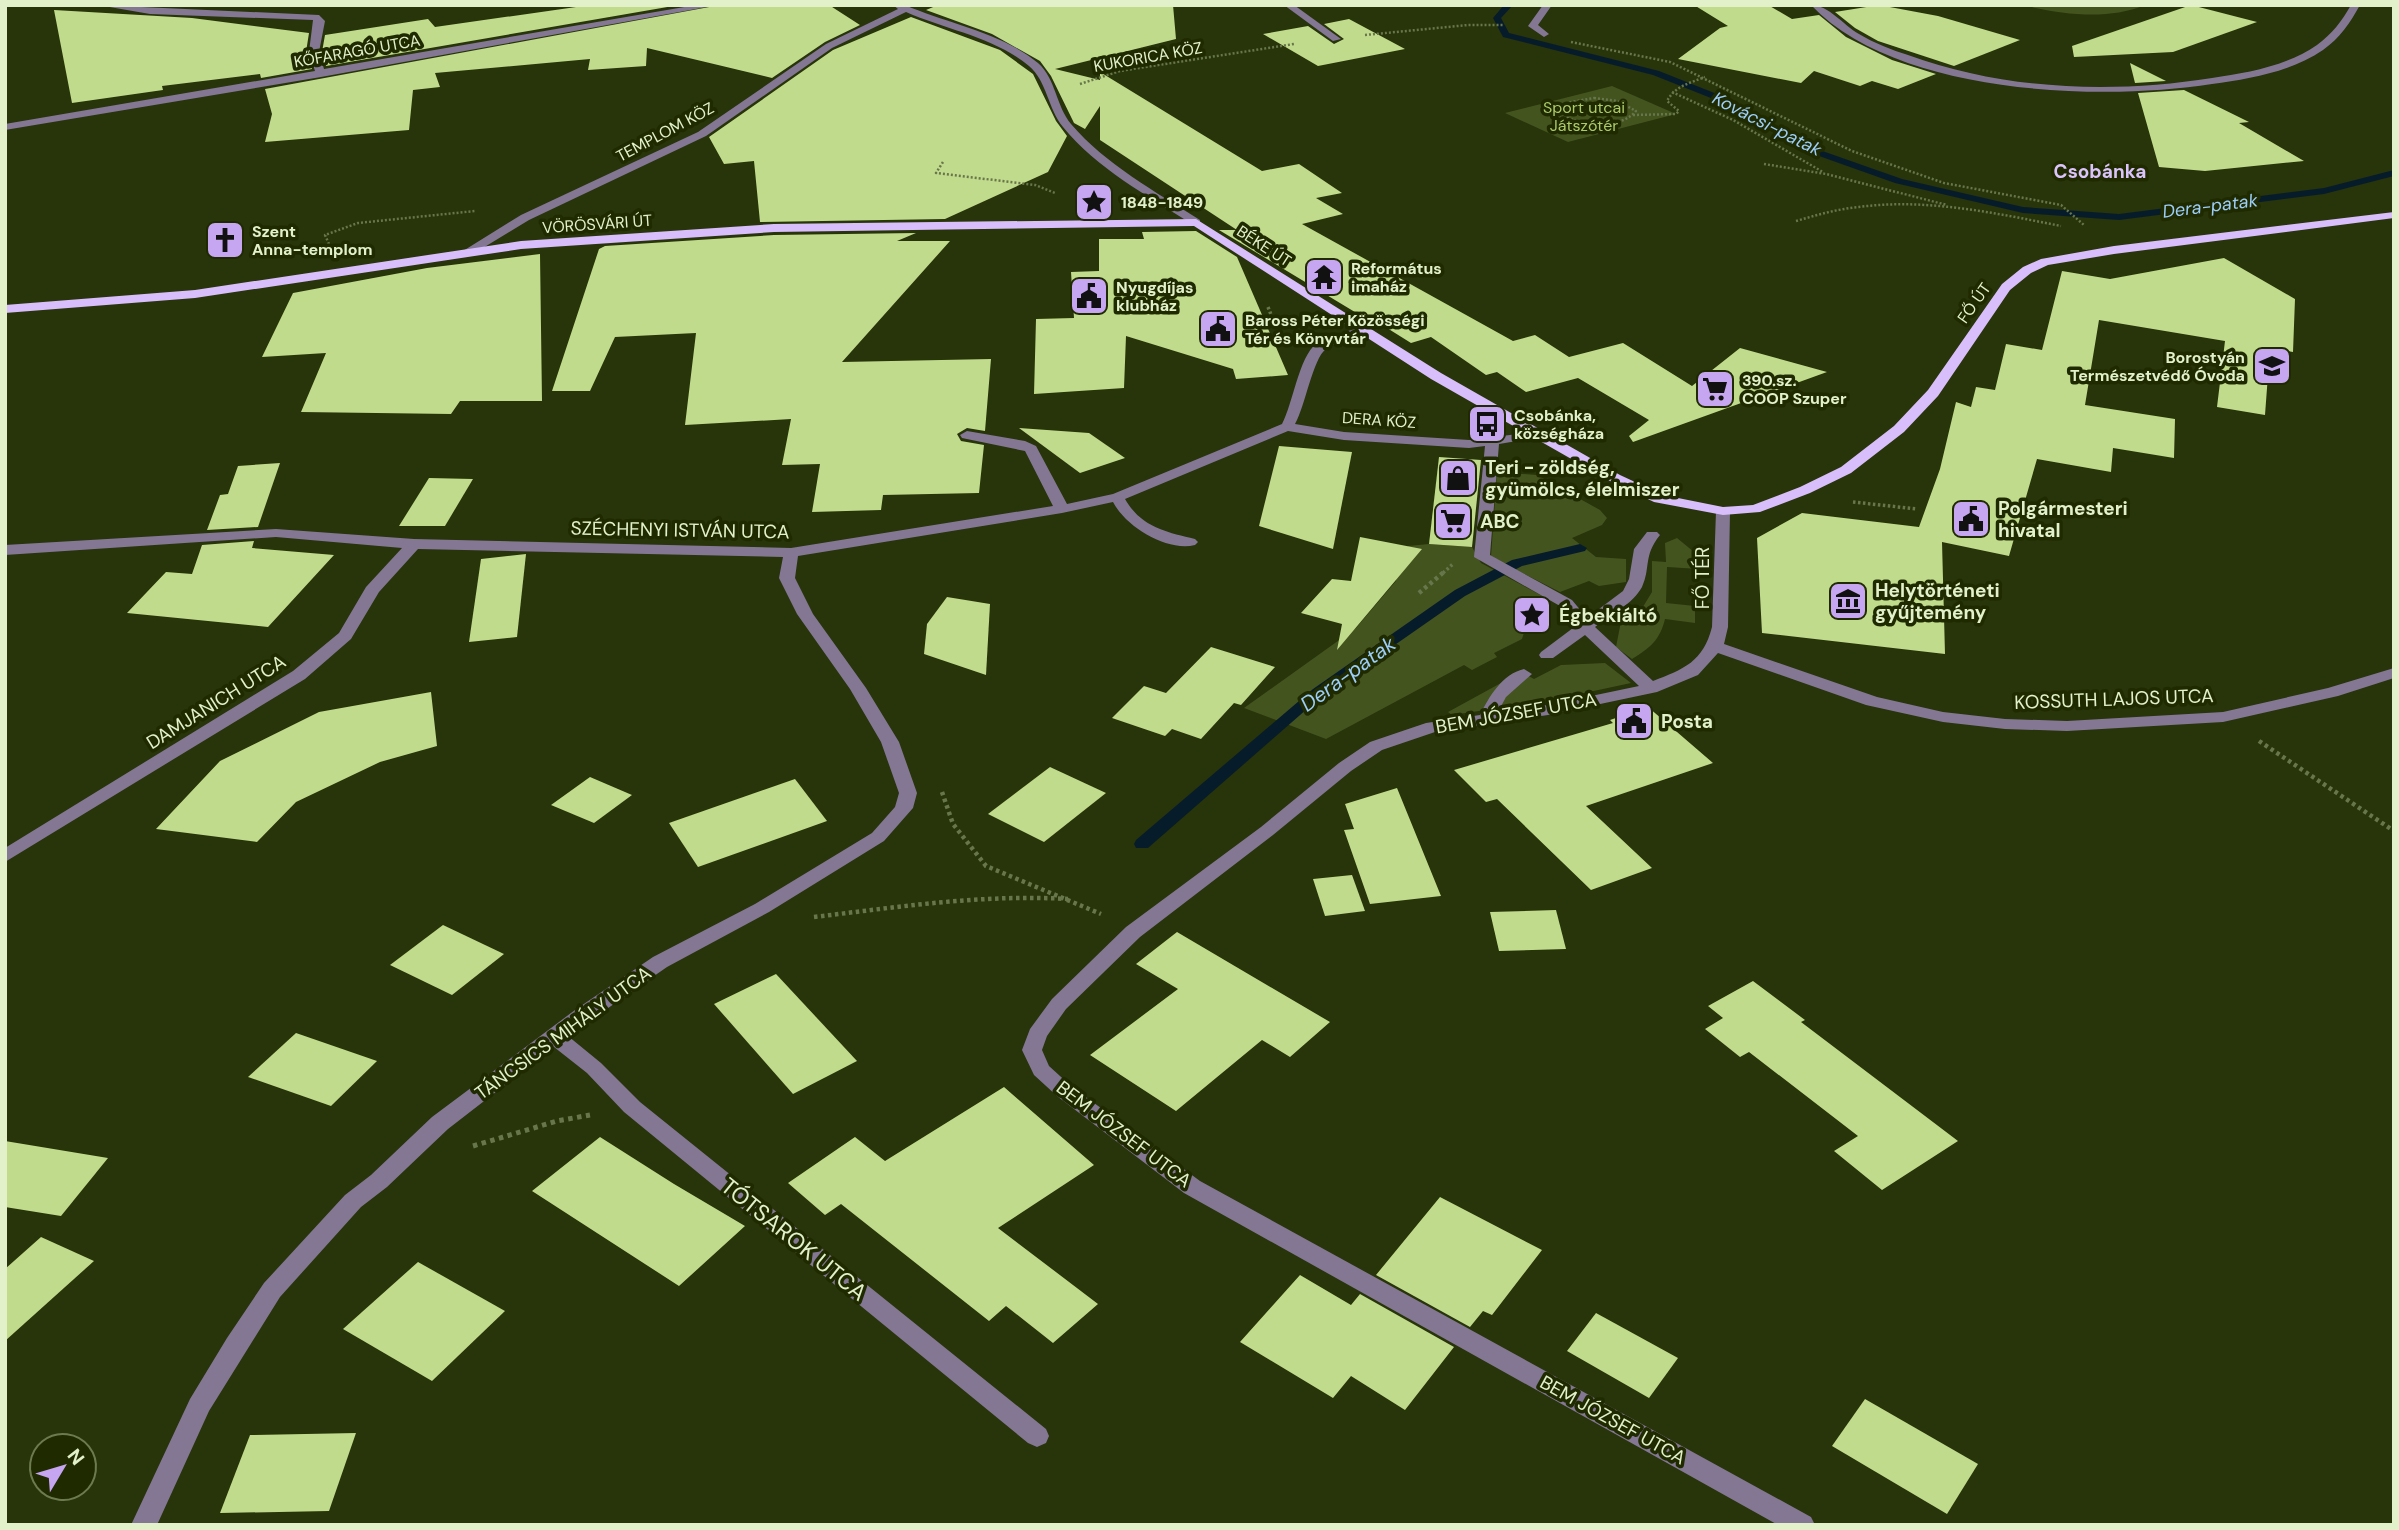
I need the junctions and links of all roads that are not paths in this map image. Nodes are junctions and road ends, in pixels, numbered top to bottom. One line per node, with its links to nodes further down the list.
1 (102, 5): 10 (street)
2 (714, 5): 10 (street, KŐFARAGÓ UTCA)
3 (1288, 5): 9 (street)
4 (1548, 5): 8 (street)
5 (1815, 5): 6 (street)
6 (2357, 5)
7 (902, 7): 13 (street, BÉKE ÚT); 14 (street, TEMPLOM KÖZ)
8 (1544, 34)
9 (1336, 39)
10 (321, 74): 11 (street, KŐFARAGÓ UTCA)
11 (5, 127)
12 (2394, 215): 23 (main road, FŐ ÚT)
13 (1196, 222): 14 (main road, VÖRÖSVÁRI ÚT); 16 (main road, BÉKE ÚT)
14 (469, 251): 15 (main road, VÖRÖSVÁRI ÚT)
15 (5, 309)
16 (1363, 331): 17 (street); 18 (main road, BÉKE ÚT)
17 (1287, 427): 20 (street, DERA KÖZ); 21 (street, SZÉCHENYI ISTVÁN UTCA)
18 (1537, 434): 20 (street, DERA KÖZ); 23 (main road, BÉKE ÚT)
19 (967, 435): 22 (street)
20 (1492, 441): 29 (street)
21 (1117, 497): 22 (street, SZÉCHENYI ISTVÁN UTCA); 25 (street)
22 (1062, 509): 28 (street, SZÉCHENYI ISTVÁN UTCA)
23 (1723, 511): 30 (street, FŐ TÉR)
24 (1652, 534): 29 (street)
25 (1190, 542)
26 (414, 544): 27 (street, SZÉCHENYI ISTVÁN UTCA); 28 (street, SZÉCHENYI ISTVÁN UTCA); 36 (street, DAMJANICH UTCA)
27 (5, 550)
28 (791, 553): 37 (street, TÁNCSICS MIHÁLY UTCA)
29 (1584, 626): 31 (street); 34 (street)
30 (1715, 646): 32 (street, KOSSUTH LAJOS UTCA); 34 (street, BEM JÓZSEF UTCA)
31 (1547, 655)
32 (2394, 673)
33 (1524, 674): 35 (street)
34 (1651, 688): 35 (street, BEM JÓZSEF UTCA)
35 (1486, 720): 40 (street, BEM JÓZSEF UTCA)
36 (5, 856)
37 (555, 1037): 38 (street, TÓTSAROK UTCA); 39 (street, TÁNCSICS MIHÁLY UTCA)
38 (1037, 1436)
39 (144, 1525)
40 (1802, 1525)

